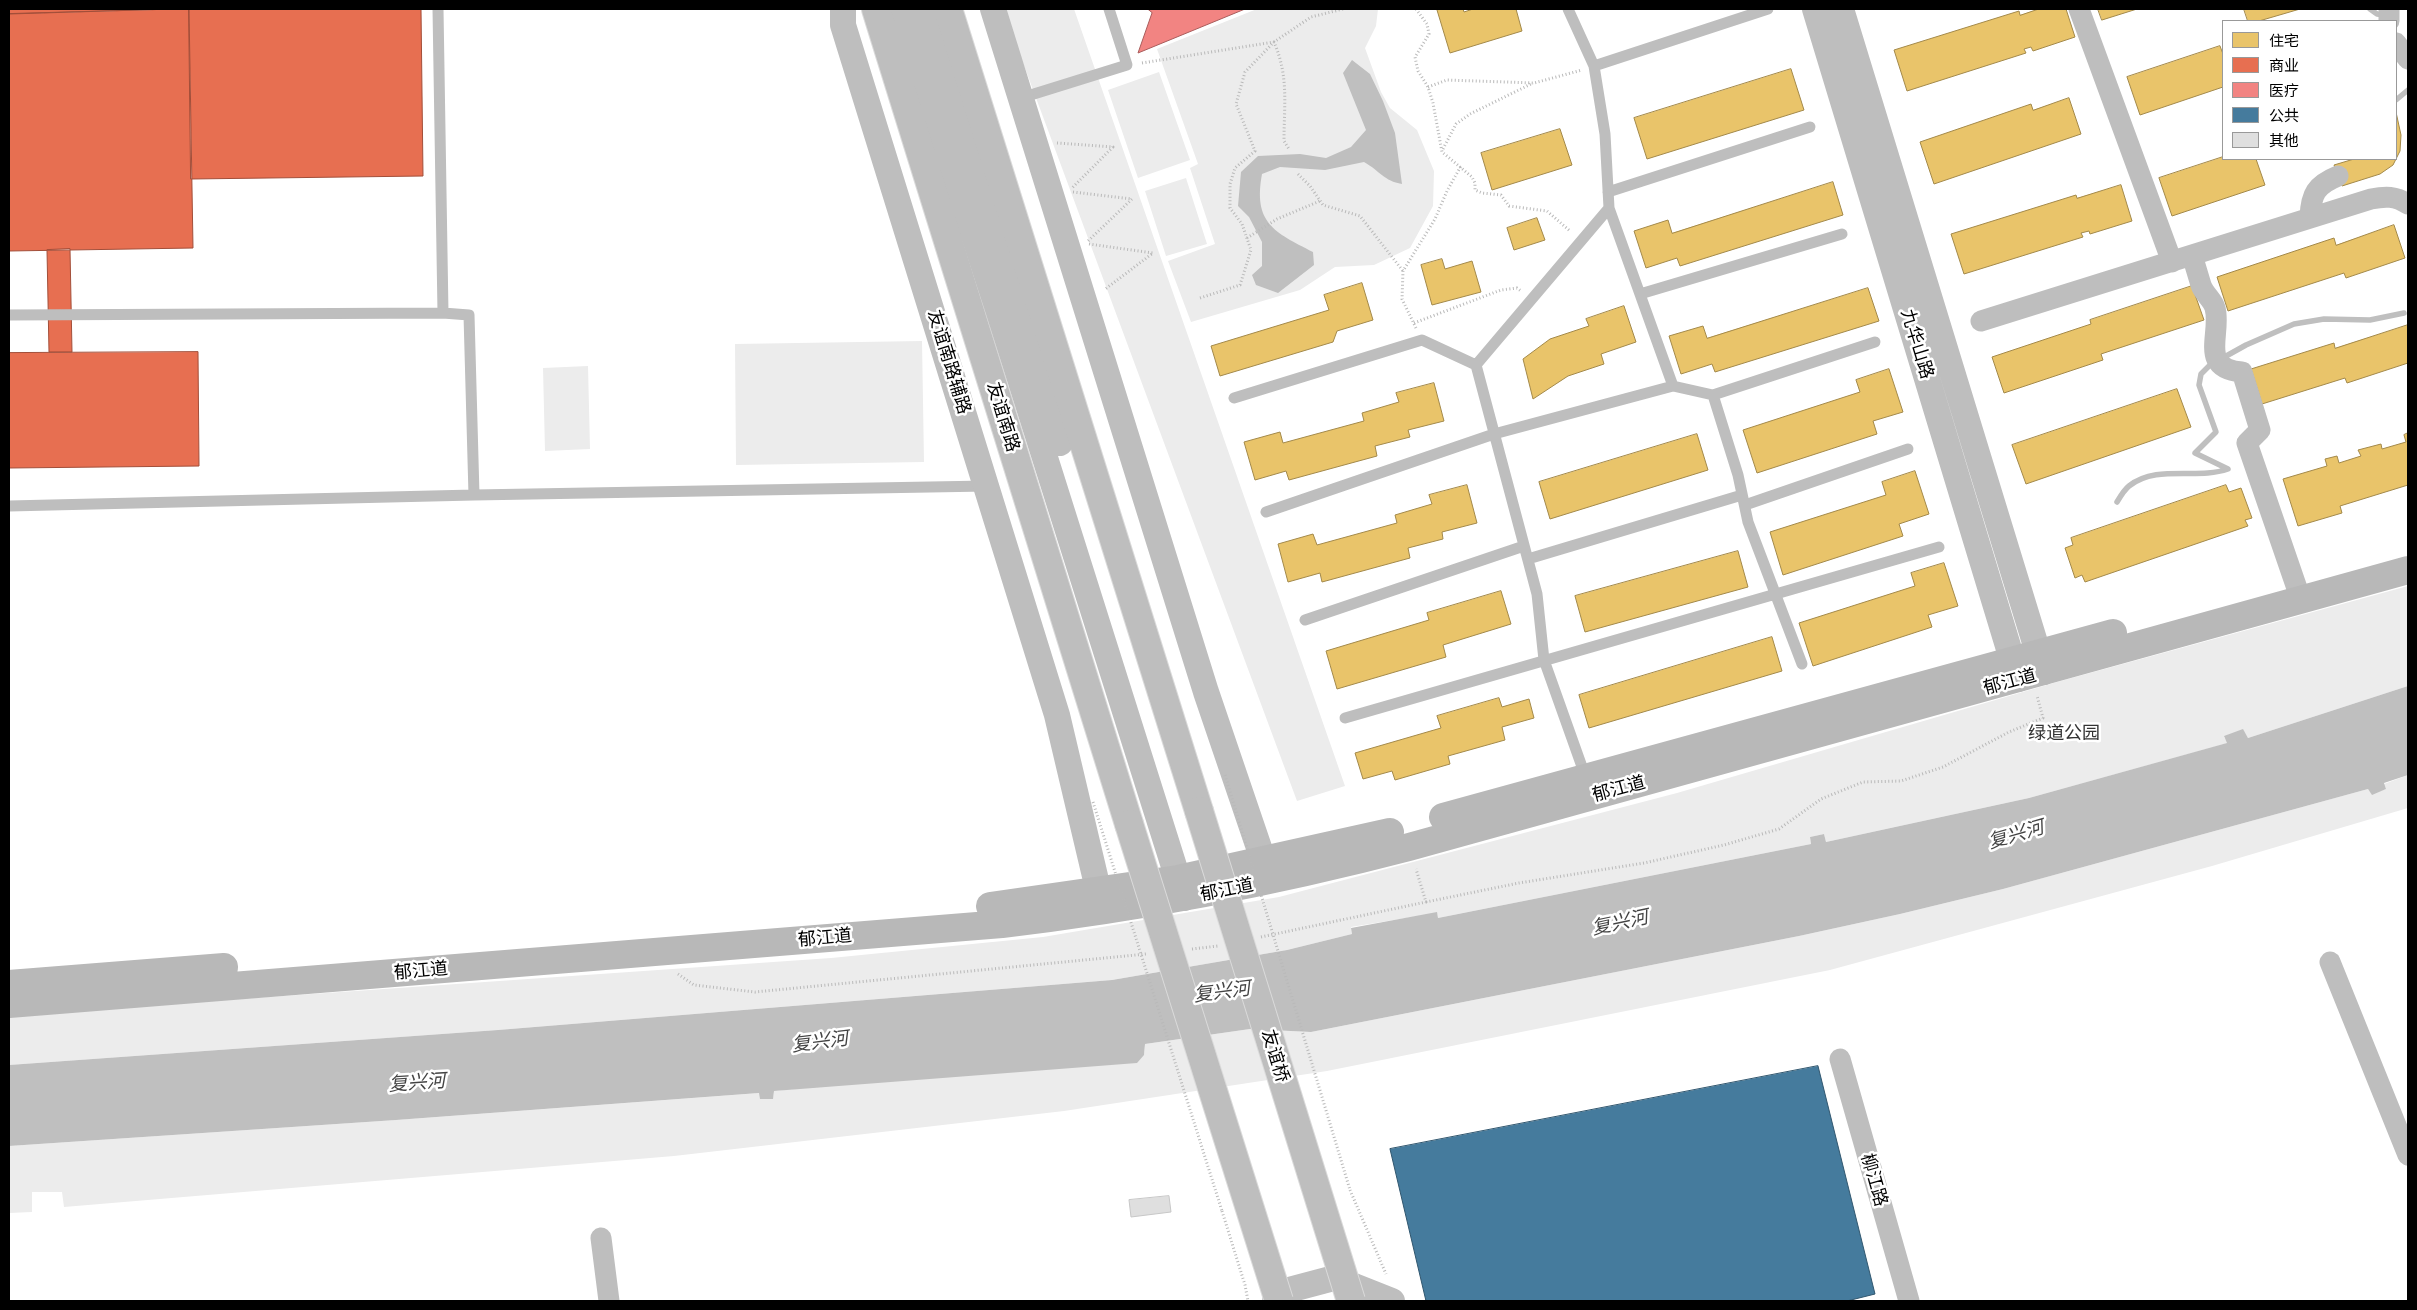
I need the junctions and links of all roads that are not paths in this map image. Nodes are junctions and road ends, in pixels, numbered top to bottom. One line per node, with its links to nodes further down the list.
1 (438, 9): 28 (lane)
2 (843, 9): 38 (street, 友谊南路辅路)
3 (876, 9): 67 (main road, 友谊南路, bridge)
4 (900, 9): 57 (street)
5 (926, 9): 57 (street)
6 (948, 9): 68 (main road, 友谊桥, bridge)
7 (993, 9): 17 (street)
8 (1109, 9): 17 (lane)
9 (1568, 9): 16 (lane)
10 (1768, 9): 16 (lane)
11 (1815, 9): 53 (street, 九华山路)
12 (1841, 9): 53 (street, 九华山路)
13 (2079, 9): 26 (street)
14 (2397, 43): 15 (street)
15 (2408, 59)
16 (1594, 66): 20 (lane)
17 (1020, 98): 56 (street)
18 (1810, 128): 20 (lane)
19 (2338, 176): 23 (street)
20 (1608, 192): 22 (lane)
21 (2408, 204): 23 (street)
22 (1608, 208): 27 (lane); 32 (lane)
23 (2310, 218): 25 (street)
24 (1842, 234): 27 (lane)
25 (2192, 255): 26 (street); 48 (street)
26 (2172, 262): 30 (street)
27 (1640, 294): 33 (lane)
28 (443, 313): 29 (lane); 39 (lane)
29 (9, 315)
30 (1981, 321)
31 (1875, 342): 34 (lane)
32 (1476, 365): 35 (lane); 36 (lane)
33 (1673, 386): 34 (lane); 36 (lane)
34 (1713, 395): 40 (lane)
35 (1234, 398)
36 (1494, 434): 42 (lane); 43 (lane)
37 (1908, 449): 40 (lane)
38 (987, 486): 39 (lane); 58 (street, 友谊南路辅路)
39 (474, 495): 41 (lane)
40 (1744, 500): 46 (lane); 49 (lane)
41 (9, 506)
42 (1266, 512)
43 (1524, 546): 46 (lane); 50 (lane)
44 (1939, 547): 49 (lane)
45 (2408, 551): 48 (main road, 郁江道)
46 (1528, 559): 51 (lane)
47 (2408, 570): 48 (main road, 郁江道)
48 (2298, 591): 53 (main road, 郁江道)
49 (1776, 595): 51 (lane); 52 (lane)
50 (1305, 620)
51 (1544, 660): 54 (lane); 55 (lane)
52 (1802, 664)
53 (2029, 668): 55 (main road, 郁江道); 56 (main road, 郁江道)
54 (1345, 718)
55 (1586, 778): 56 (main road, 郁江道)
56 (1267, 871): 57 (main road, 郁江道)
57 (1188, 887): 58 (main road, 郁江道)
58 (1100, 902): 60 (main road, 郁江道); 61 (main road, 郁江道)
59 (2330, 962): 63 (street)
60 (9, 984)
61 (9, 1004)
62 (1840, 1059): 70 (street, 柳江路)
63 (2408, 1154)
64 (601, 1238): 65 (street)
65 (609, 1301)
66 (1275, 1301): 69 (street)
67 (1280, 1301)
68 (1351, 1301)
69 (1392, 1301)
70 (1909, 1301)

